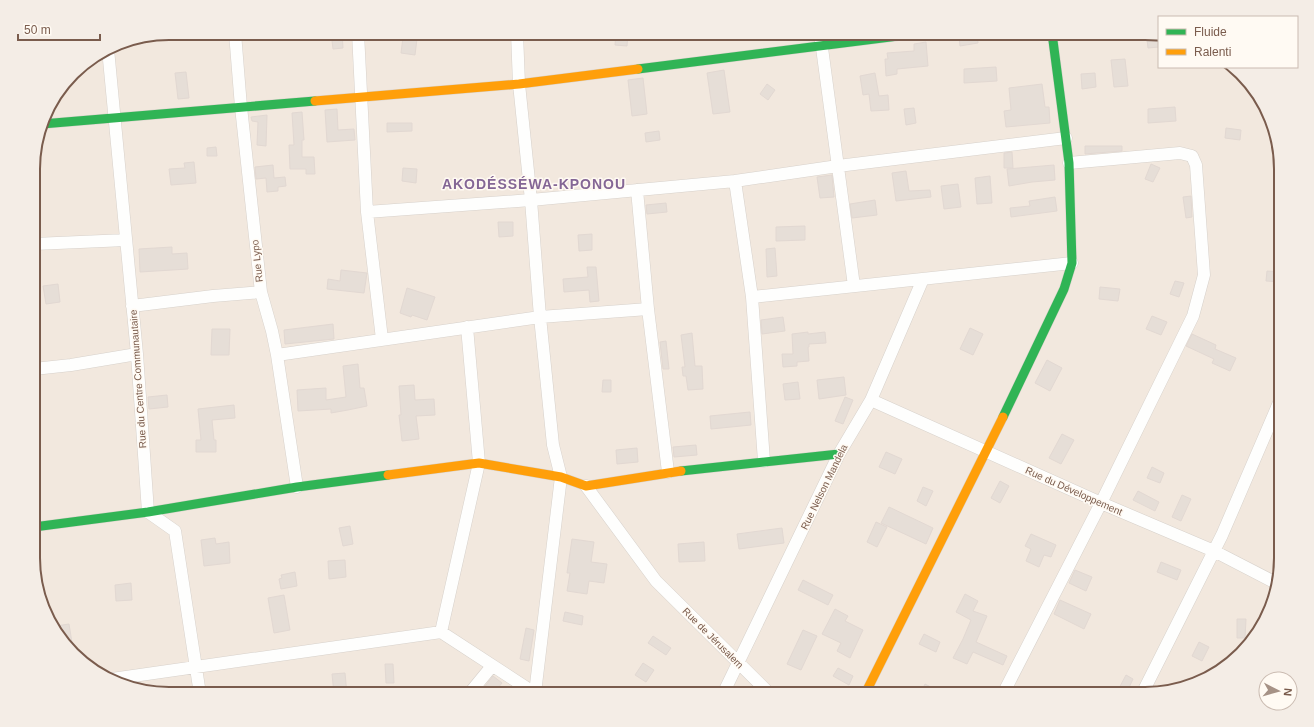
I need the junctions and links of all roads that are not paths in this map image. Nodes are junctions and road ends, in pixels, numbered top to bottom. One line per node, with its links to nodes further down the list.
1 (236, 40): 10 (street, Rue Lypo)
2 (358, 40): 9 (street)
3 (517, 40): 8 (street)
4 (813, 40): 8 (street)
5 (820, 40): 15 (street)
6 (1053, 40): 13 (street)
7 (109, 55): 11 (street, Rue du Centre Communautaire)
8 (519, 84): 9 (street); 18 (street)
9 (362, 97): 10 (street); 19 (street)
10 (241, 107): 11 (street); 25 (street, Rue Lypo)
11 (115, 118): 12 (street); 20 (street, Rue du Centre Communautaire)
12 (49, 123)
13 (1066, 138): 14 (street); 15 (street)
14 (1069, 163): 22 (street); 45 (street)
15 (838, 166): 16 (street); 24 (street)
16 (735, 181): 17 (street); 26 (street)
17 (637, 190): 18 (street); 28 (street)
18 (532, 200): 19 (street); 29 (street)
19 (367, 212): 31 (street)
20 (126, 240): 21 (street); 27 (street, Rue du Centre Communautaire)
21 (40, 244)
22 (1072, 263): 23 (street); 37 (street)
23 (922, 279): 24 (street); 35 (street, Rue Nelson Mandela)
24 (854, 286): 26 (street)
25 (261, 292): 27 (street); 33 (street, Rue Lypo)
26 (752, 297): 39 (street)
27 (132, 306): 32 (street, Rue du Centre Communautaire)
28 (648, 309): 29 (street); 41 (street)
29 (540, 317): 30 (street); 42 (street)
30 (466, 326): 31 (street); 40 (street)
31 (382, 339): 33 (street)
32 (137, 354): 34 (street); 46 (street, Rue du Centre Communautaire)
33 (277, 355): 44 (street, Rue Lypo)
34 (40, 368)
35 (871, 400): 37 (street, Rue du Développement); 38 (street, Rue Nelson Mandela)
36 (1274, 414): 48 (street)
37 (986, 453): 45 (street, Rue du Développement); 61 (street)
38 (839, 454): 39 (street); 51 (street, Rue Nelson Mandela)
39 (764, 461): 41 (street)
40 (479, 463): 42 (street); 44 (street); 50 (street)
41 (668, 472): 43 (street)
42 (561, 477): 43 (street); 58 (street)
43 (586, 486): 51 (street, Rue de Jérusalem)
44 (297, 487): 46 (street)
45 (1100, 504): 48 (street, Rue du Développement); 62 (street)
46 (148, 512): 47 (street); 52 (street)
47 (40, 526)
48 (1214, 551): 49 (street, Rue du Développement); 63 (street)
49 (1272, 581)
50 (441, 632): 52 (street); 53 (street)
51 (738, 663): 59 (street, Rue Nelson Mandela); 60 (street, Rue de Jérusalem)
52 (196, 666): 54 (street); 55 (street)
53 (492, 666): 56 (street); 57 (street)
54 (121, 678)
55 (199, 687)
56 (475, 687)
57 (526, 687)
58 (537, 687)
59 (726, 687)
60 (763, 687)
61 (869, 687)
62 (1007, 687)
63 (1146, 687)

